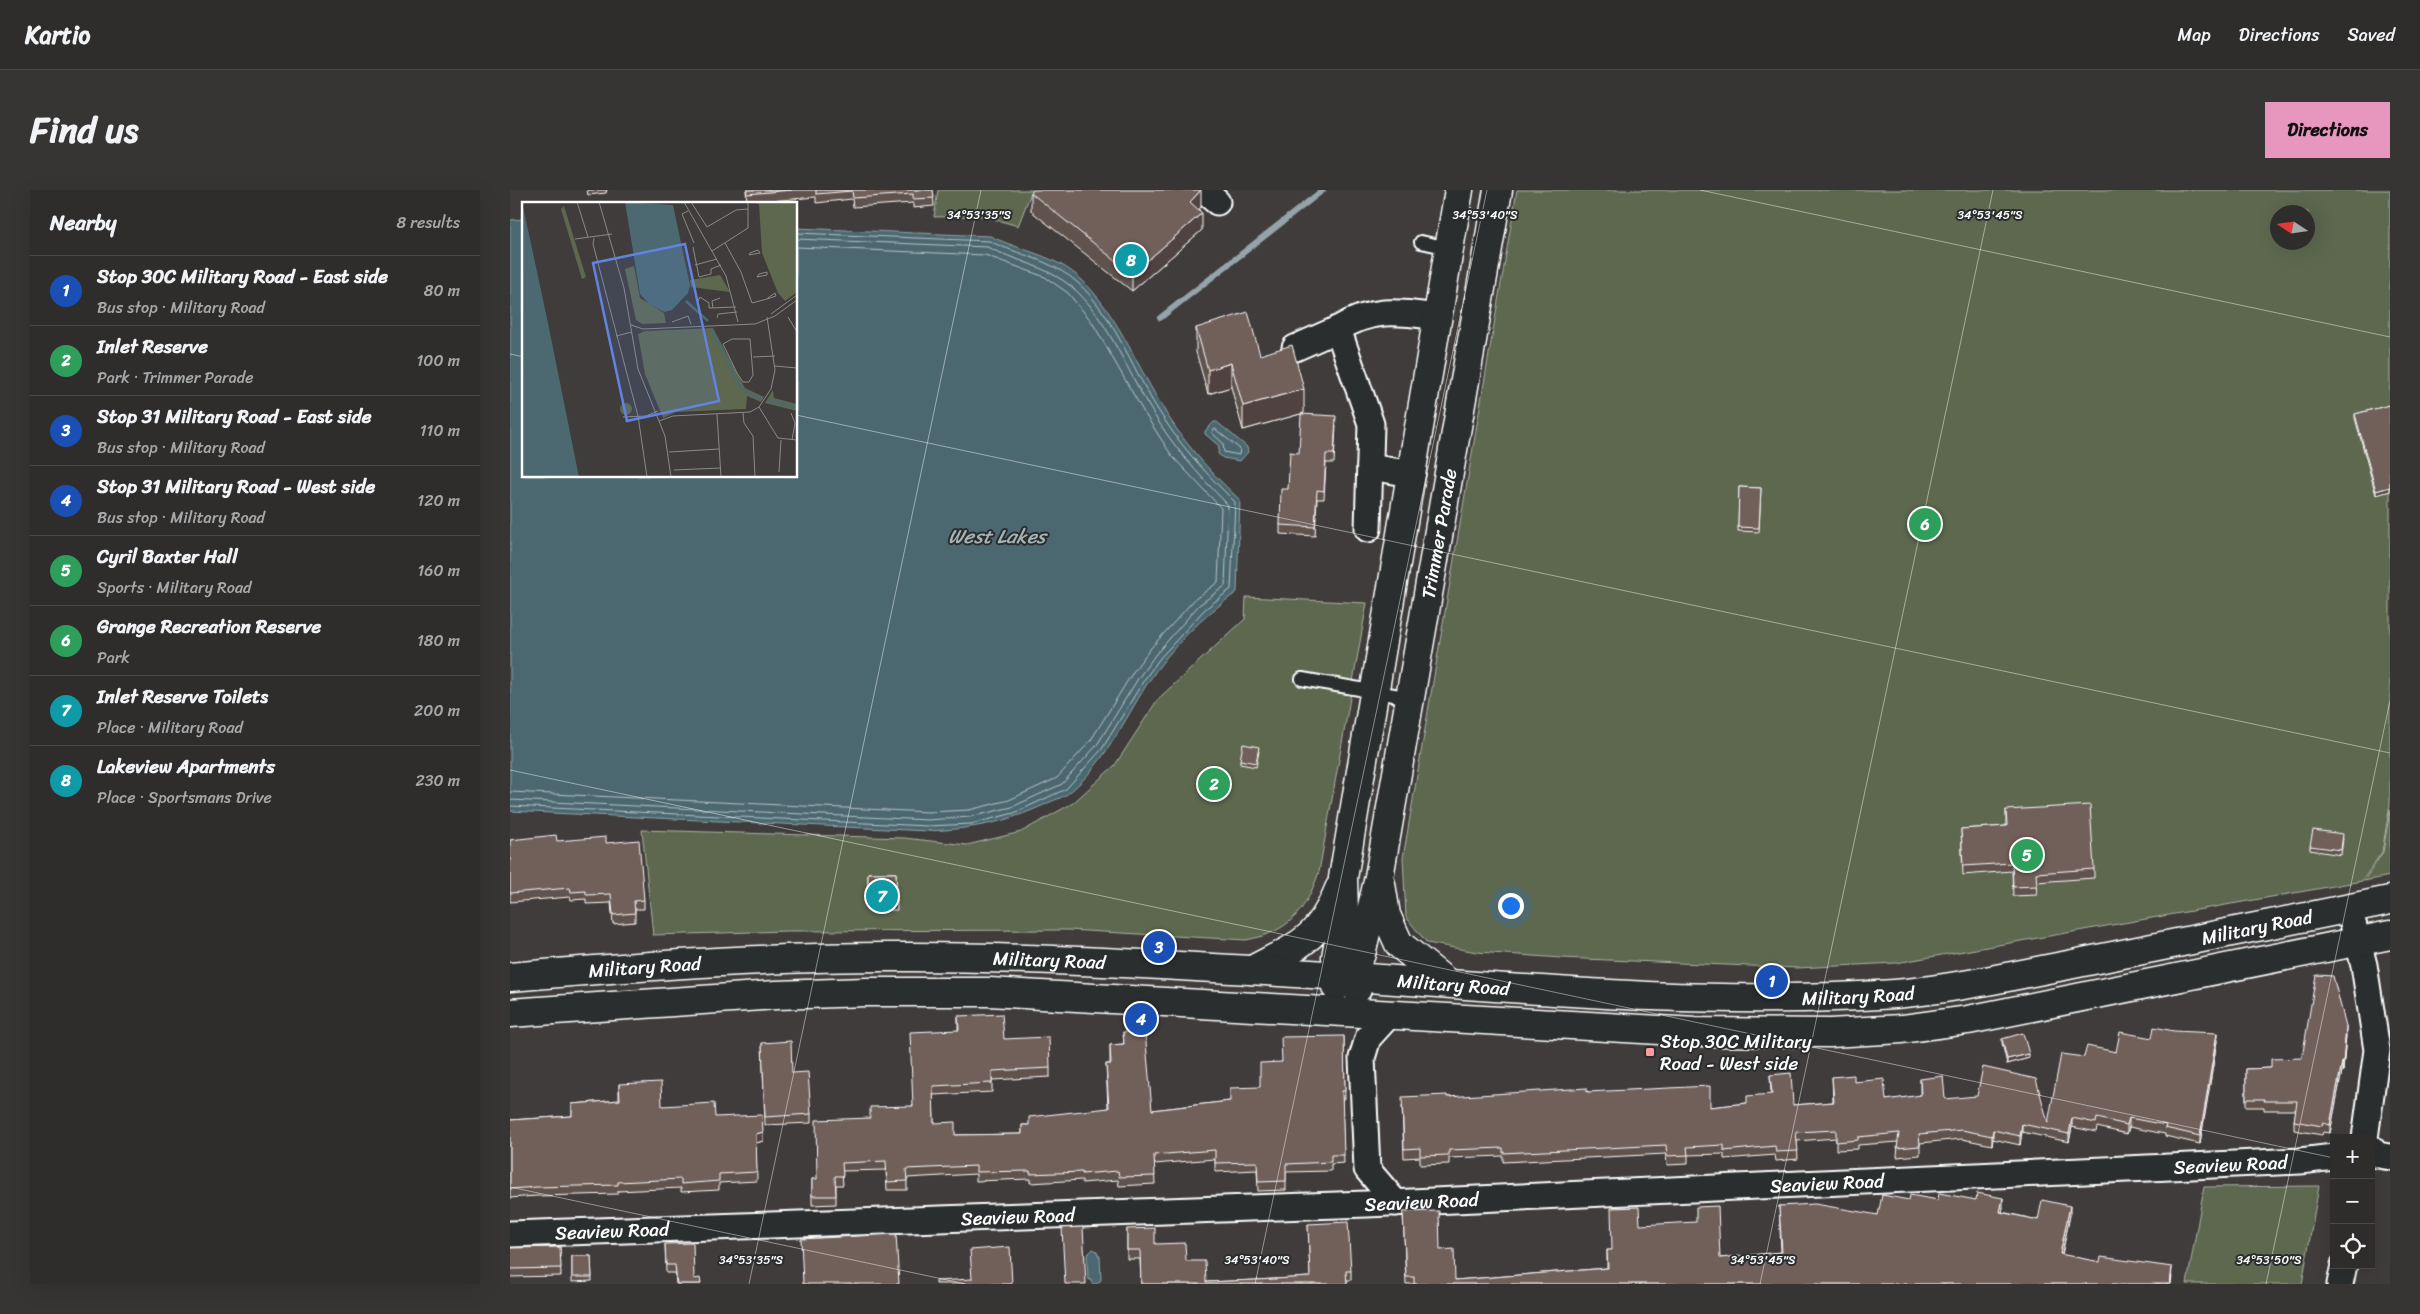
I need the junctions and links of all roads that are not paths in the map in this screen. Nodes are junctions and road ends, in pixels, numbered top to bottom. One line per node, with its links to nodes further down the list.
1 (1459, 190): 4 (main road, Trimmer Parade)
2 (1498, 190): 13 (main road, Trimmer Parade)
3 (1421, 242): 4 (lane)
4 (1449, 248): 5 (main road, Trimmer Parade)
5 (1438, 317): 6 (street); 9 (main road, Trimmer Parade)
6 (1338, 329): 7 (street); 8 (street)
7 (1295, 348)
8 (1370, 467): 9 (street, Trimmer Parade); 10 (street)
9 (1412, 474): 12 (main road, Trimmer Parade)
10 (1368, 529)
11 (1302, 679): 12 (lane)
12 (1375, 691): 13 (lane); 15 (main road, Trimmer Parade)
13 (1411, 698): 14 (main road, Trimmer Parade)
14 (1380, 877): 22 (main road, Trimmer Parade); 23 (main road, Trimmer Parade)
15 (1343, 878): 20 (main road, Trimmer Parade); 22 (main road, Trimmer Parade)
16 (2390, 900): 17 (main road, Military Road)
17 (2349, 908): 19 (street); 23 (main road, Military Road)
18 (2390, 935): 19 (main road, Military Road)
19 (2359, 942): 27 (main road, Military Road); 28 (street)
20 (1252, 970): 21 (main road, Military Road); 22 (main road, Military Road)
21 (510, 977)
22 (1346, 977): 23 (main road, Military Road); 24 (main road, Trimmer Parade); 27 (main road, Trimmer Parade)
23 (1446, 982)
24 (1292, 1008): 25 (main road, Military Road); 26 (main road, Military Road)
25 (510, 1013)
26 (1388, 1016): 27 (main road, Military Road); 32 (street)
27 (1424, 1016)
28 (2366, 1134)
29 (2375, 1152): 30 (street)
30 (2390, 1157)
31 (2330, 1158): 32 (street, Seaview Road)
32 (1396, 1203): 33 (street, Seaview Road)
33 (510, 1234)
34 (2343, 1269): 35 (street)
35 (2340, 1284)

